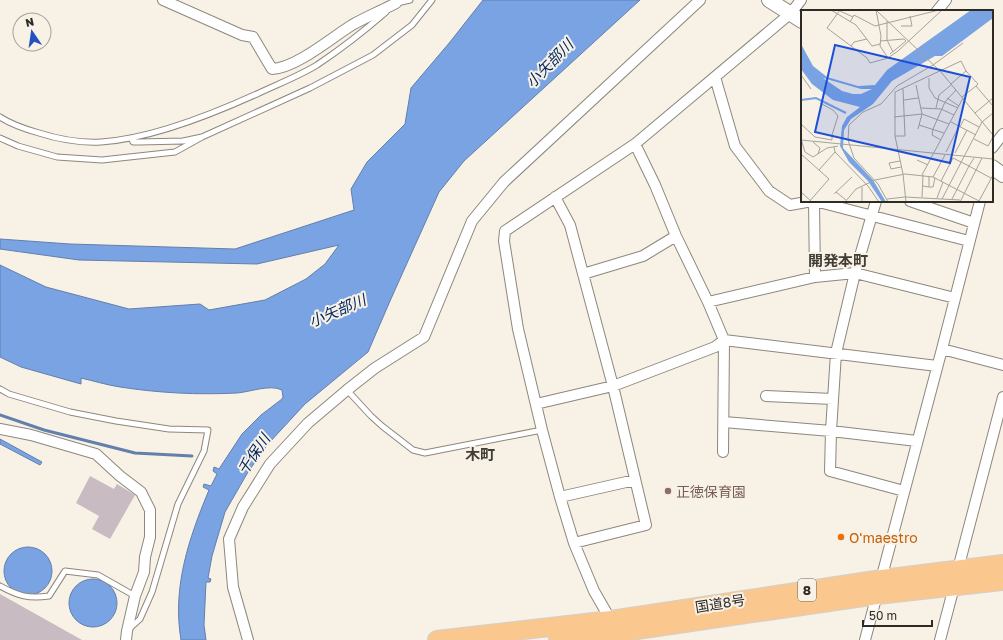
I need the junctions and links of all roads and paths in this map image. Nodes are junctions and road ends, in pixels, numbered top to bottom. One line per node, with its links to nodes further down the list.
1 (163, 0): 8 (street)
2 (410, 0): 8 (lane)
3 (432, 0): 14 (lane)
4 (700, 0): 44 (street)
5 (769, 0): 10 (main road)
6 (800, 0): 10 (street)
7 (946, 0): 9 (street)
8 (396, 1): 16 (lane)
9 (939, 10)
10 (797, 17): 11 (street)
11 (716, 77): 17 (street); 22 (street)
12 (0, 117): 16 (lane)
13 (1003, 134): 18 (street)
14 (202, 137): 15 (lane); 16 (lane)
15 (0, 138)
16 (131, 138)
17 (635, 144): 21 (street); 30 (street)
18 (993, 147)
19 (993, 168): 20 (main road)
20 (1003, 175)
21 (555, 197): 33 (street); 48 (street)
22 (808, 202)
23 (814, 202): 34 (street)
24 (818, 202): 28 (street)
25 (876, 202): 28 (street)
26 (913, 202): 29 (street)
27 (980, 202): 29 (street)
28 (871, 216): 31 (street); 32 (street)
29 (974, 223): 31 (street)
30 (676, 236): 33 (street); 36 (street)
31 (969, 241): 35 (street)
32 (855, 273): 34 (street); 35 (street); 39 (street)
33 (583, 274): 42 (street)
34 (815, 277): 36 (street)
35 (955, 298): 38 (street)
36 (708, 302): 37 (street)
37 (724, 340): 39 (street); 42 (street); 49 (street)
38 (942, 349): 40 (street); 41 (street)
39 (836, 353): 41 (street); 47 (street)
40 (1003, 365)
41 (937, 366): 53 (street)
42 (613, 386): 48 (street); 55 (street)
43 (0, 389): 67 (lane)
44 (347, 390): 51 (lane); 68 (street)
45 (766, 396): 47 (street)
46 (1003, 397): 60 (street)
47 (833, 399): 52 (street)
48 (536, 404): 51 (street)
49 (724, 422): 52 (street); 54 (street)
50 (0, 428): 65 (street)
51 (542, 430): 57 (street)
52 (831, 431): 53 (street); 56 (street)
53 (917, 441): 56 (street)
54 (723, 452)
55 (635, 480): 57 (street); 58 (street)
56 (904, 491): 63 (street)
57 (560, 497): 58 (street)
58 (574, 543): 66 (street)
59 (1003, 564): 60 (highway, 国道8号 / 8)
60 (958, 569): 63 (highway, 国道8号 / 8)
61 (1003, 581): 64 (highway, 国道8号 / 8)
62 (0, 586): 65 (lane)
63 (879, 587): 64 (highway, 国道8号 / 8); 66 (highway, 国道8号 / 8); 71 (street)
64 (954, 587): 72 (street)
65 (136, 596): 67 (street)
66 (616, 631): 69 (highway, 国道8号 / 8); 70 (highway, 国道8号 / 8)
67 (127, 635)
68 (248, 640)
69 (437, 640)
70 (558, 640)
71 (865, 640)
72 (940, 640)

